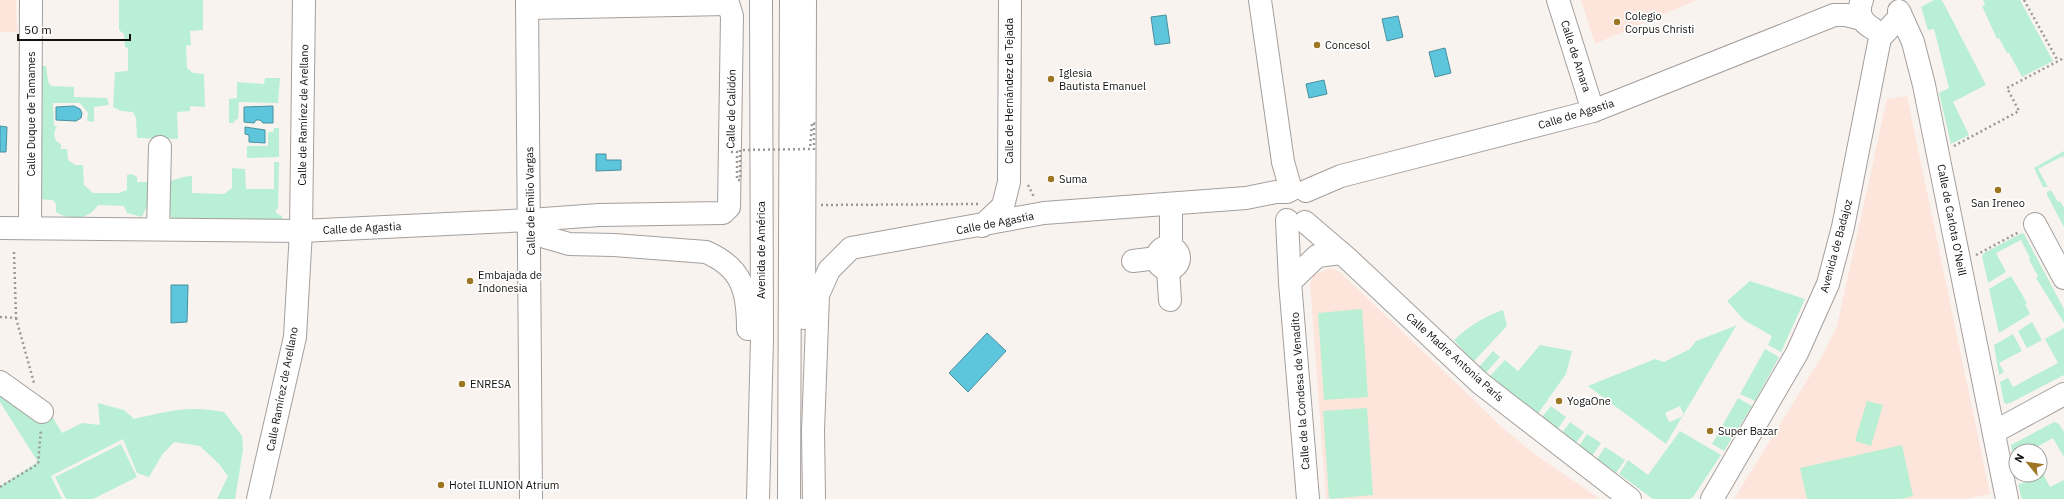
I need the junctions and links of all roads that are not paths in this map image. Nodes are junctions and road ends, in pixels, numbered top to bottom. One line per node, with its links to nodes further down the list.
1 (31, 0): 24 (main road, Calle Duque de Tamames)
2 (304, 0): 26 (main road, Calle de Ramírez de Arellano)
3 (761, 0): 38 (main road, Avenida de América)
4 (790, 0): 43 (main road)
5 (805, 0): 36 (main road)
6 (1010, 0): 15 (main road, Calle de Hernández de Tejada)
7 (1260, 0): 17 (main road, Calle de la Condesa de Venadito)
8 (1558, 0): 13 (main road, Calle de Amara)
9 (727, 2): 10 (main road, Calle de Calidón); 18 (main road, Calle de Calidón)
10 (527, 4): 20 (main road, Calle de Emilio Vargas)
11 (1898, 8): 12 (main road); 37 (main road, Calle de Carlota O’Neill)
12 (1870, 22): 13 (main road, Calle de Agastia); 47 (main road, Avenida de Badajoz)
13 (1593, 111): 17 (main road, Calle de Agastia)
14 (160, 147): 25 (main road)
15 (1009, 182): 19 (main road); 21 (main road, Calle de Hernández de Tejada)
16 (1171, 204): 17 (main road, Calle de Agastia); 19 (main road, Calle de Agastia); 28 (main road)
17 (1294, 207): 27 (main road, Calle Madre Antonia París); 31 (main road, Calle de la Condesa de Venadito)
18 (723, 213): 20 (main road, Calle de Agastia)
19 (1044, 213): 21 (main road, Calle de Agastia)
20 (530, 220): 26 (main road, Calle de Agastia); 38 (main road); 41 (main road, Calle de Emilio Vargas)
21 (982, 226): 36 (main road, Calle de Agastia)
22 (2029, 227): 30 (main road)
23 (0, 228): 24 (main road, Calle de Agastia)
24 (30, 228): 25 (main road, Calle de Agastia)
25 (158, 229): 26 (main road, Calle de Agastia)
26 (301, 231): 40 (main road, Calle Ramírez de Arellano)
27 (1341, 253): 31 (main road); 46 (main road, Calle Madre Antonia París)
28 (1166, 254): 29 (main road); 32 (main road)
29 (1133, 261)
30 (2064, 278)
31 (1290, 282): 45 (main road, Calle de la Condesa de Venadito)
32 (1170, 300)
33 (0, 382): 35 (main road)
34 (2064, 394): 37 (main road)
35 (42, 412)
36 (813, 431): 44 (main road)
37 (1994, 432): 39 (main road, Calle de Carlota O’Neill)
38 (759, 439): 42 (main road, Avenida de América)
39 (2001, 498)
40 (258, 499)
41 (531, 499)
42 (758, 499)
43 (789, 499)
44 (814, 499)
45 (1308, 499)
46 (1630, 499)
47 (1712, 499)

